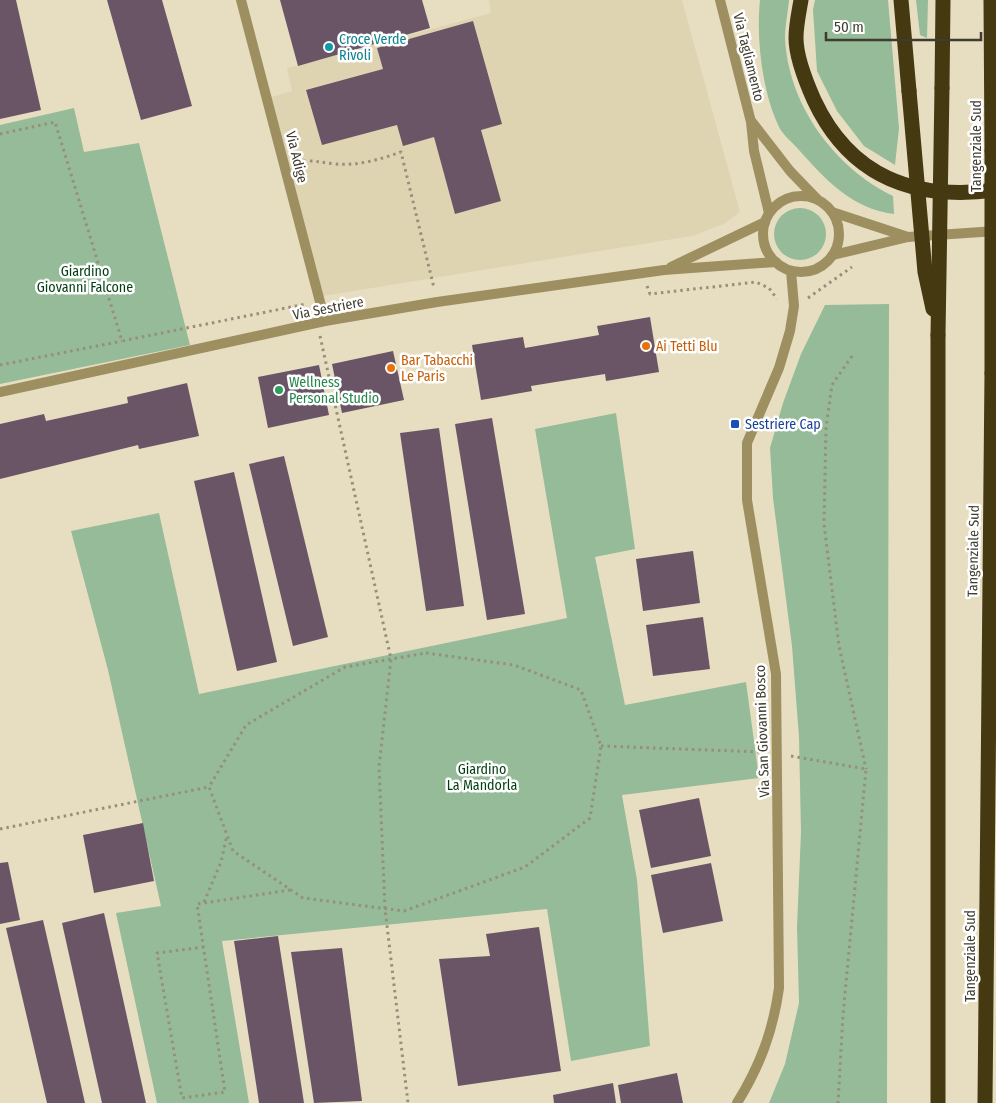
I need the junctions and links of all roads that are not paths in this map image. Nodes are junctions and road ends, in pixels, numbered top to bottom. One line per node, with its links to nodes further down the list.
1 (241, 0): 18 (street, Via Adige)
2 (720, 0): 7 (street, Via Tagliamento)
3 (801, 0): 8 (highway)
4 (901, 0): 19 (highway, bridge)
5 (943, 0): 19 (highway, bridge)
6 (991, 0): 23 (highway, Tangenziale Sud, bridge)
7 (751, 122): 9 (street, Via Tagliamento); 11 (street, Via Tagliamento)
8 (996, 190)
9 (818, 200): 10 (street); 11 (street)
10 (832, 212): 13 (street); 14 (street)
11 (767, 218): 15 (street); 16 (street, Via Sestriere)
12 (996, 231): 13 (street)
13 (908, 236): 14 (street)
14 (832, 255): 17 (street)
15 (776, 262): 16 (street, Via Sestriere); 17 (street)
16 (664, 270): 18 (street, Via Sestriere)
17 (791, 270): 21 (street, Via San Giovanni Bosco)
18 (321, 322): 20 (street, Via Sestriere)
19 (938, 335): 22 (highway)
20 (0, 392)
21 (737, 1103)
22 (938, 1103)
23 (985, 1103)

